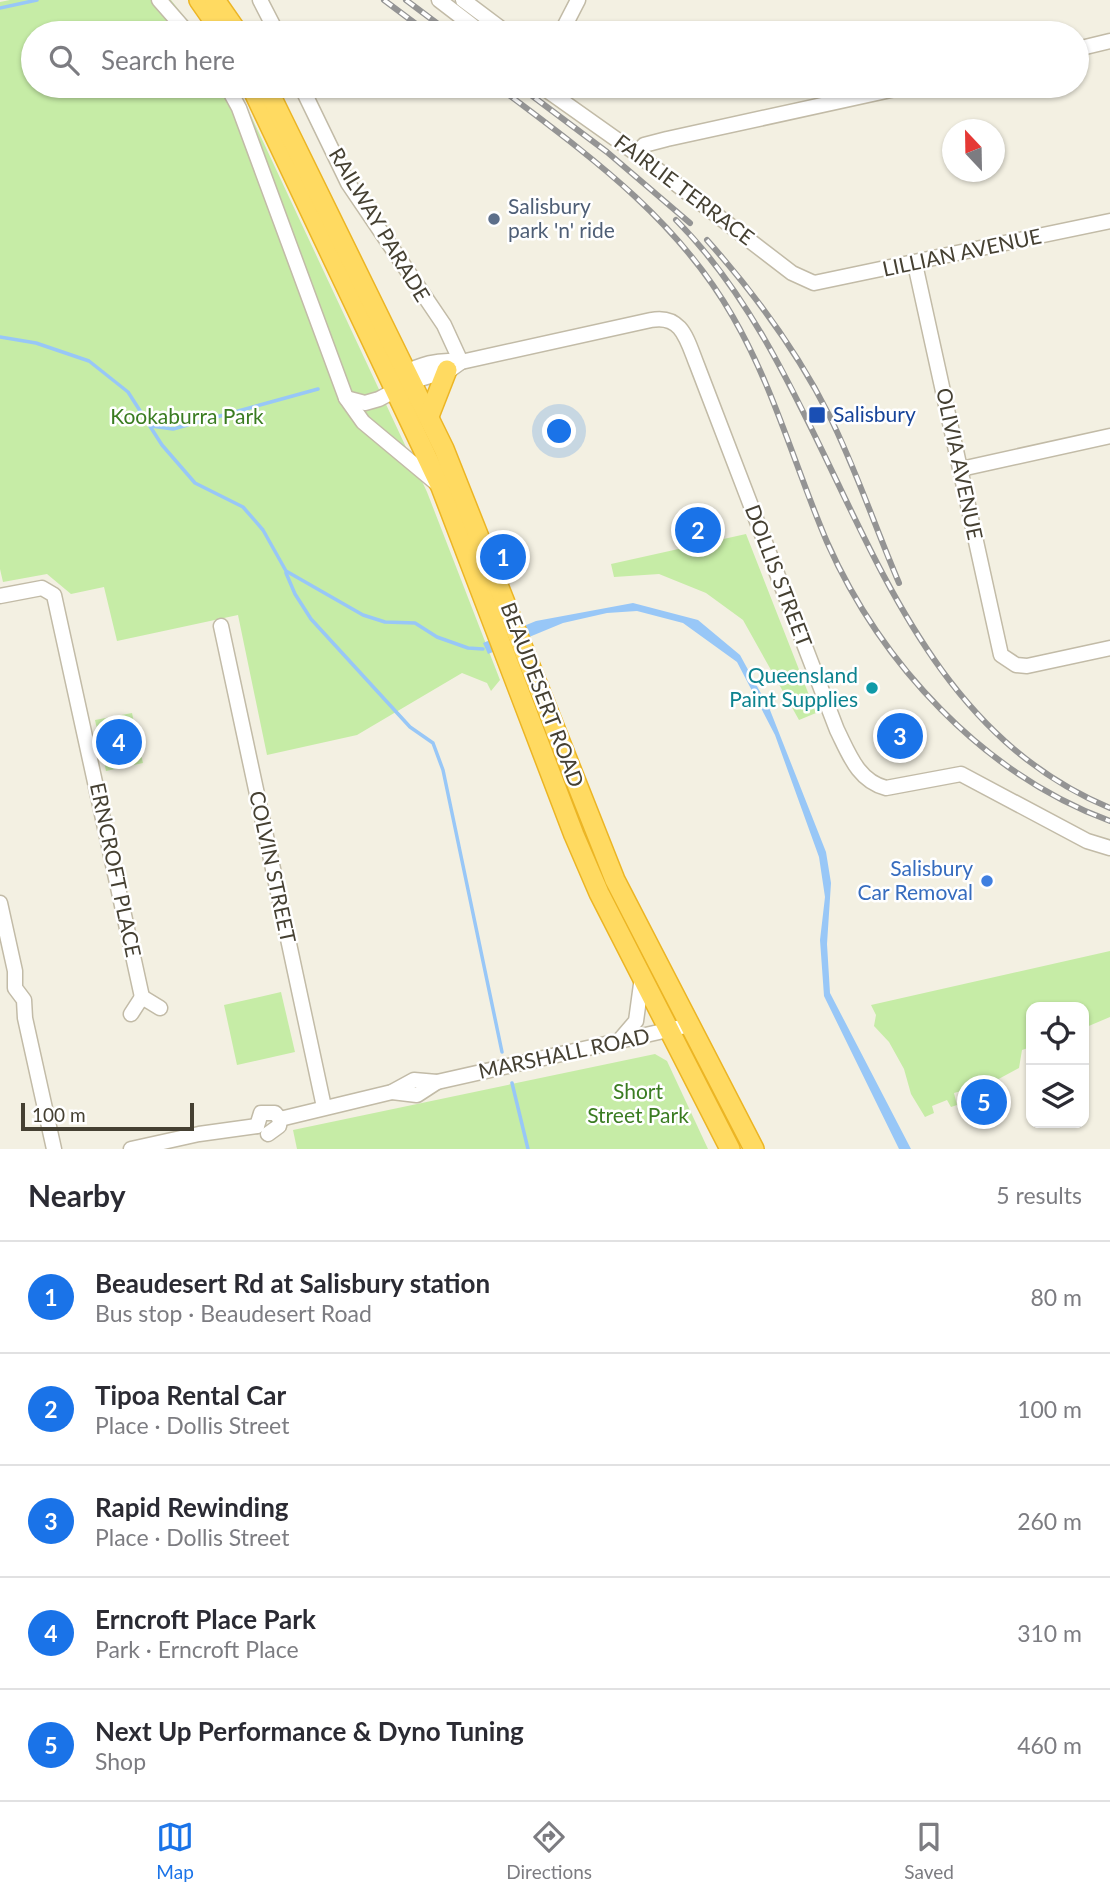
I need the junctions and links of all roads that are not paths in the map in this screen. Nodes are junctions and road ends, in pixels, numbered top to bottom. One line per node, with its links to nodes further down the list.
1 (159, 0): 8 (street)
2 (199, 0): 9 (highway)
3 (215, 0): 10 (highway)
4 (260, 0): 11 (street)
5 (439, 0): 12 (street)
6 (463, 0): 13 (street)
7 (578, 0): 14 (street)
8 (177, 21)
9 (214, 21)
10 (230, 21)
11 (271, 21)
12 (466, 21)
13 (491, 21)
14 (566, 21)
15 (1110, 41): 16 (street)
16 (1089, 46)
17 (234, 98): 30 (street, BEAUDESERT ROAD)
18 (257, 98): 29 (highway, BEAUDESERT ROAD)
19 (272, 98): 28 (highway, BEAUDESERT ROAD)
20 (307, 98): 27 (street, RAILWAY PARADE)
21 (565, 98): 23 (street, FAIRLIE TERRACE)
22 (854, 98): 23 (street)
23 (637, 153): 26 (street, FAIRLIE TERRACE)
24 (1110, 221): 25 (street, LILLIAN AVENUE)
25 (915, 264): 26 (street, LILLIAN AVENUE); 33 (street, OLIVIA AVENUE)
26 (814, 283)
27 (454, 366): 28 (street); 31 (highway); 40 (street, DOLLIS STREET)
28 (411, 376): 29 (street); 31 (highway, BEAUDESERT ROAD)
29 (392, 385): 30 (street); 34 (highway, BEAUDESERT ROAD)
30 (346, 398): 34 (street, BEAUDESERT ROAD)
31 (429, 416): 36 (highway, BEAUDESERT ROAD)
32 (1110, 436): 33 (street)
33 (961, 469): 38 (street, OLIVIA AVENUE)
34 (441, 487): 36 (highway, BEAUDESERT ROAD)
35 (0, 596): 43 (street, ERNCROFT PLACE)
36 (501, 614): 39 (highway, BEAUDESERT ROAD)
37 (221, 626): 49 (street, COLVIN STREET)
38 (1110, 648)
39 (520, 665): 42 (highway, BEAUDESERT ROAD); 46 (highway, BEAUDESERT ROAD)
40 (1110, 848)
41 (0, 903): 52 (street)
42 (642, 975): 47 (highway, BEAUDESERT ROAD); 48 (street)
43 (142, 997): 44 (street); 45 (street)
44 (160, 1008)
45 (131, 1014)
46 (690, 1025): 47 (street, MARSHALL ROAD); 55 (highway, BEAUDESERT ROAD)
47 (670, 1030): 48 (street, MARSHALL ROAD); 54 (highway, BEAUDESERT ROAD)
48 (618, 1042): 49 (street, MARSHALL ROAD)
49 (324, 1107): 50 (street, MARSHALL ROAD)
50 (280, 1118): 51 (street); 51 (street)
51 (265, 1137): 53 (street)
52 (54, 1149)
53 (131, 1149)
54 (730, 1149)
55 (754, 1149)

